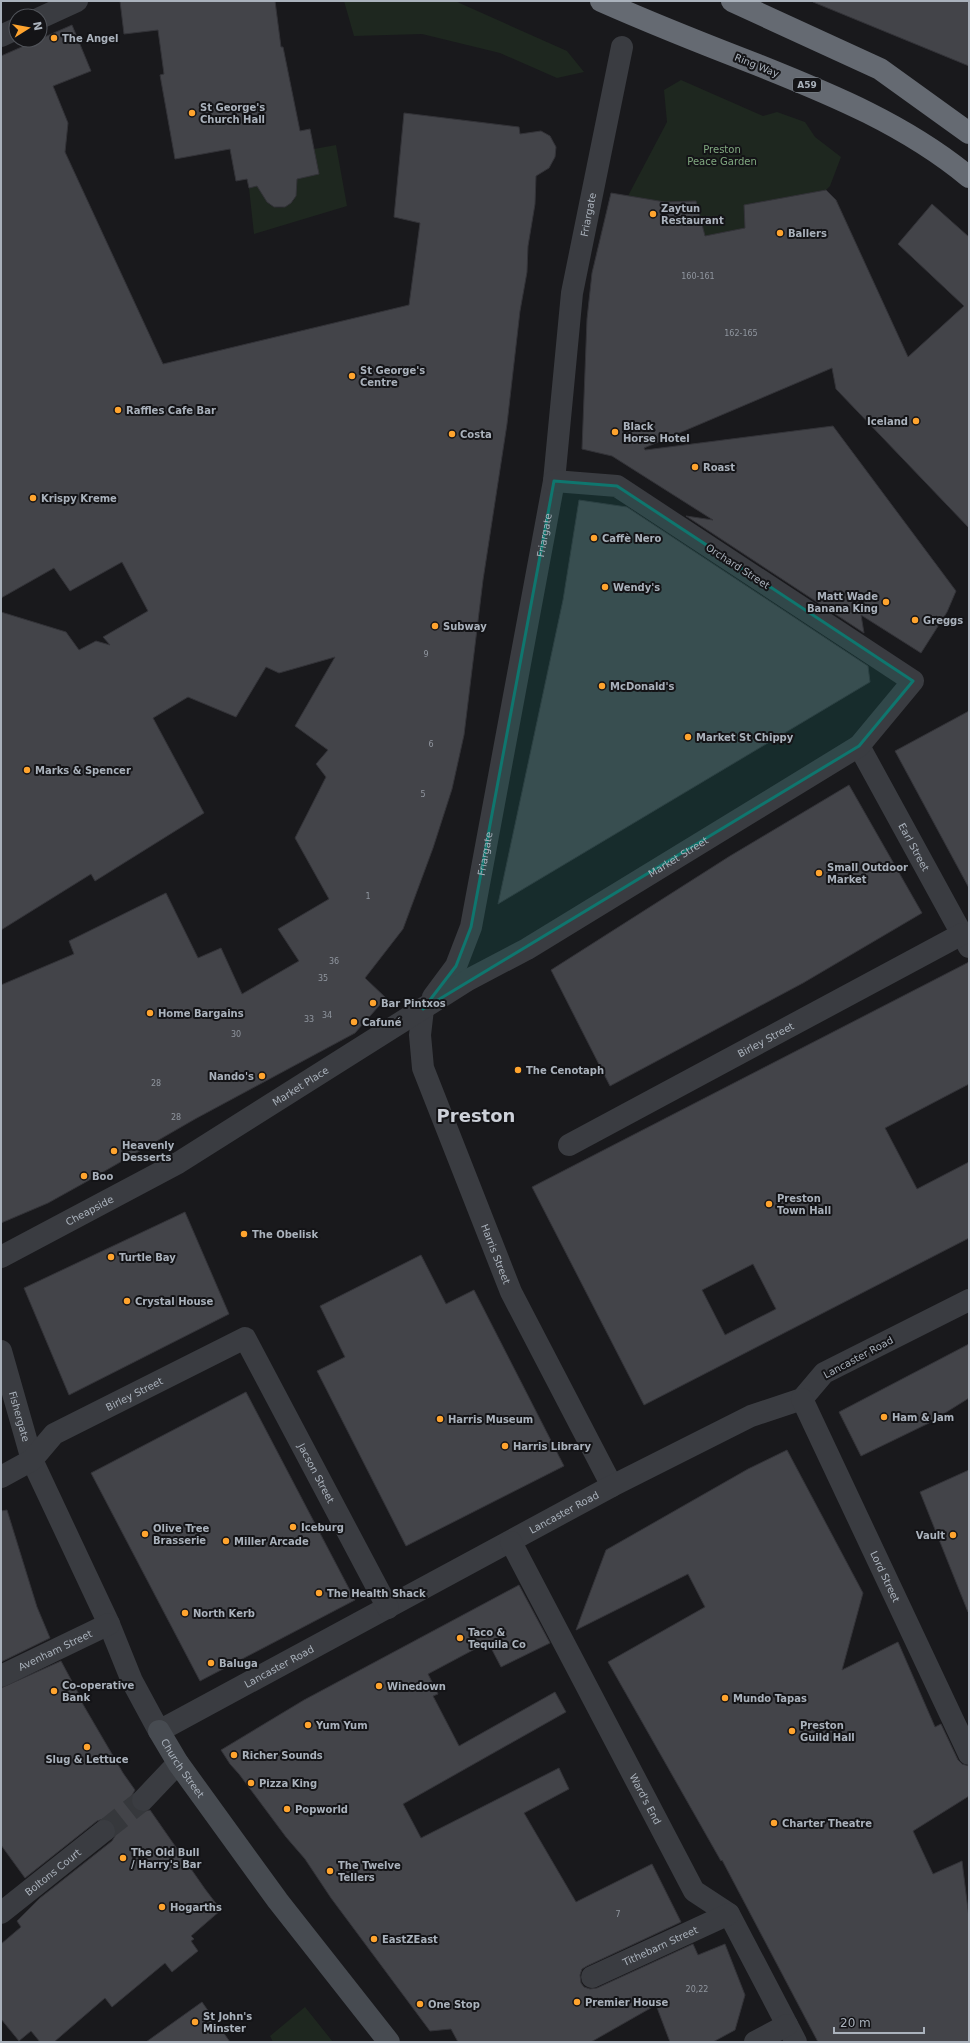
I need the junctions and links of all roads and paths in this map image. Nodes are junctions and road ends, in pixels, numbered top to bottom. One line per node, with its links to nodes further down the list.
1 (77, 1): 4 (street)
2 (601, 1): 7 (highway, Ring Way / A59)
3 (732, 1): 6 (highway)
4 (48, 14)
5 (622, 47): 8 (street, Friargate)
6 (969, 133)
7 (969, 177)
8 (554, 481): 9 (street, Orchard Street); 12 (street, Friargate)
9 (912, 680): 10 (street, Market Street)
10 (859, 746): 11 (street, Earl Street); 12 (street, Market Street)
11 (965, 941): 13 (street, Birley Street)
12 (423, 1009): 14 (street, Market Place); 22 (street, Harris Street)
13 (569, 1146)
14 (178, 1164): 15 (street, Cheapside)
15 (1, 1256)
16 (969, 1300): 19 (street, Lancaster Road)
17 (245, 1338): 20 (street, Birley Street); 24 (street, Jacson Street)
18 (1, 1351): 20 (street, Fishergate)
19 (802, 1399): 22 (street, Lancaster Road); 28 (street, Lord Street)
20 (32, 1460): 21 (street); 25 (street, Church Street)
21 (1, 1477)
22 (612, 1486): 23 (street, Lancaster Road)
23 (511, 1542): 24 (street, Lancaster Road); 33 (street, Ward's End)
24 (388, 1608): 27 (street, Lancaster Road)
25 (109, 1624): 26 (street, Avenham Street); 27 (street, Church Street)
26 (1, 1676)
27 (159, 1731): 29 (street, Church Street)
28 (969, 1754)
29 (178, 1763): 30 (street); 36 (street, Church Street)
30 (143, 1800)
31 (104, 1831): 32 (street, Boltons Court)
32 (1, 1913)
33 (729, 1914): 34 (street, Tithebarn Street); 35 (street, Ward's End)
34 (592, 1977)
35 (791, 2033): 37 (street)
36 (389, 2042)
37 (755, 2042)

